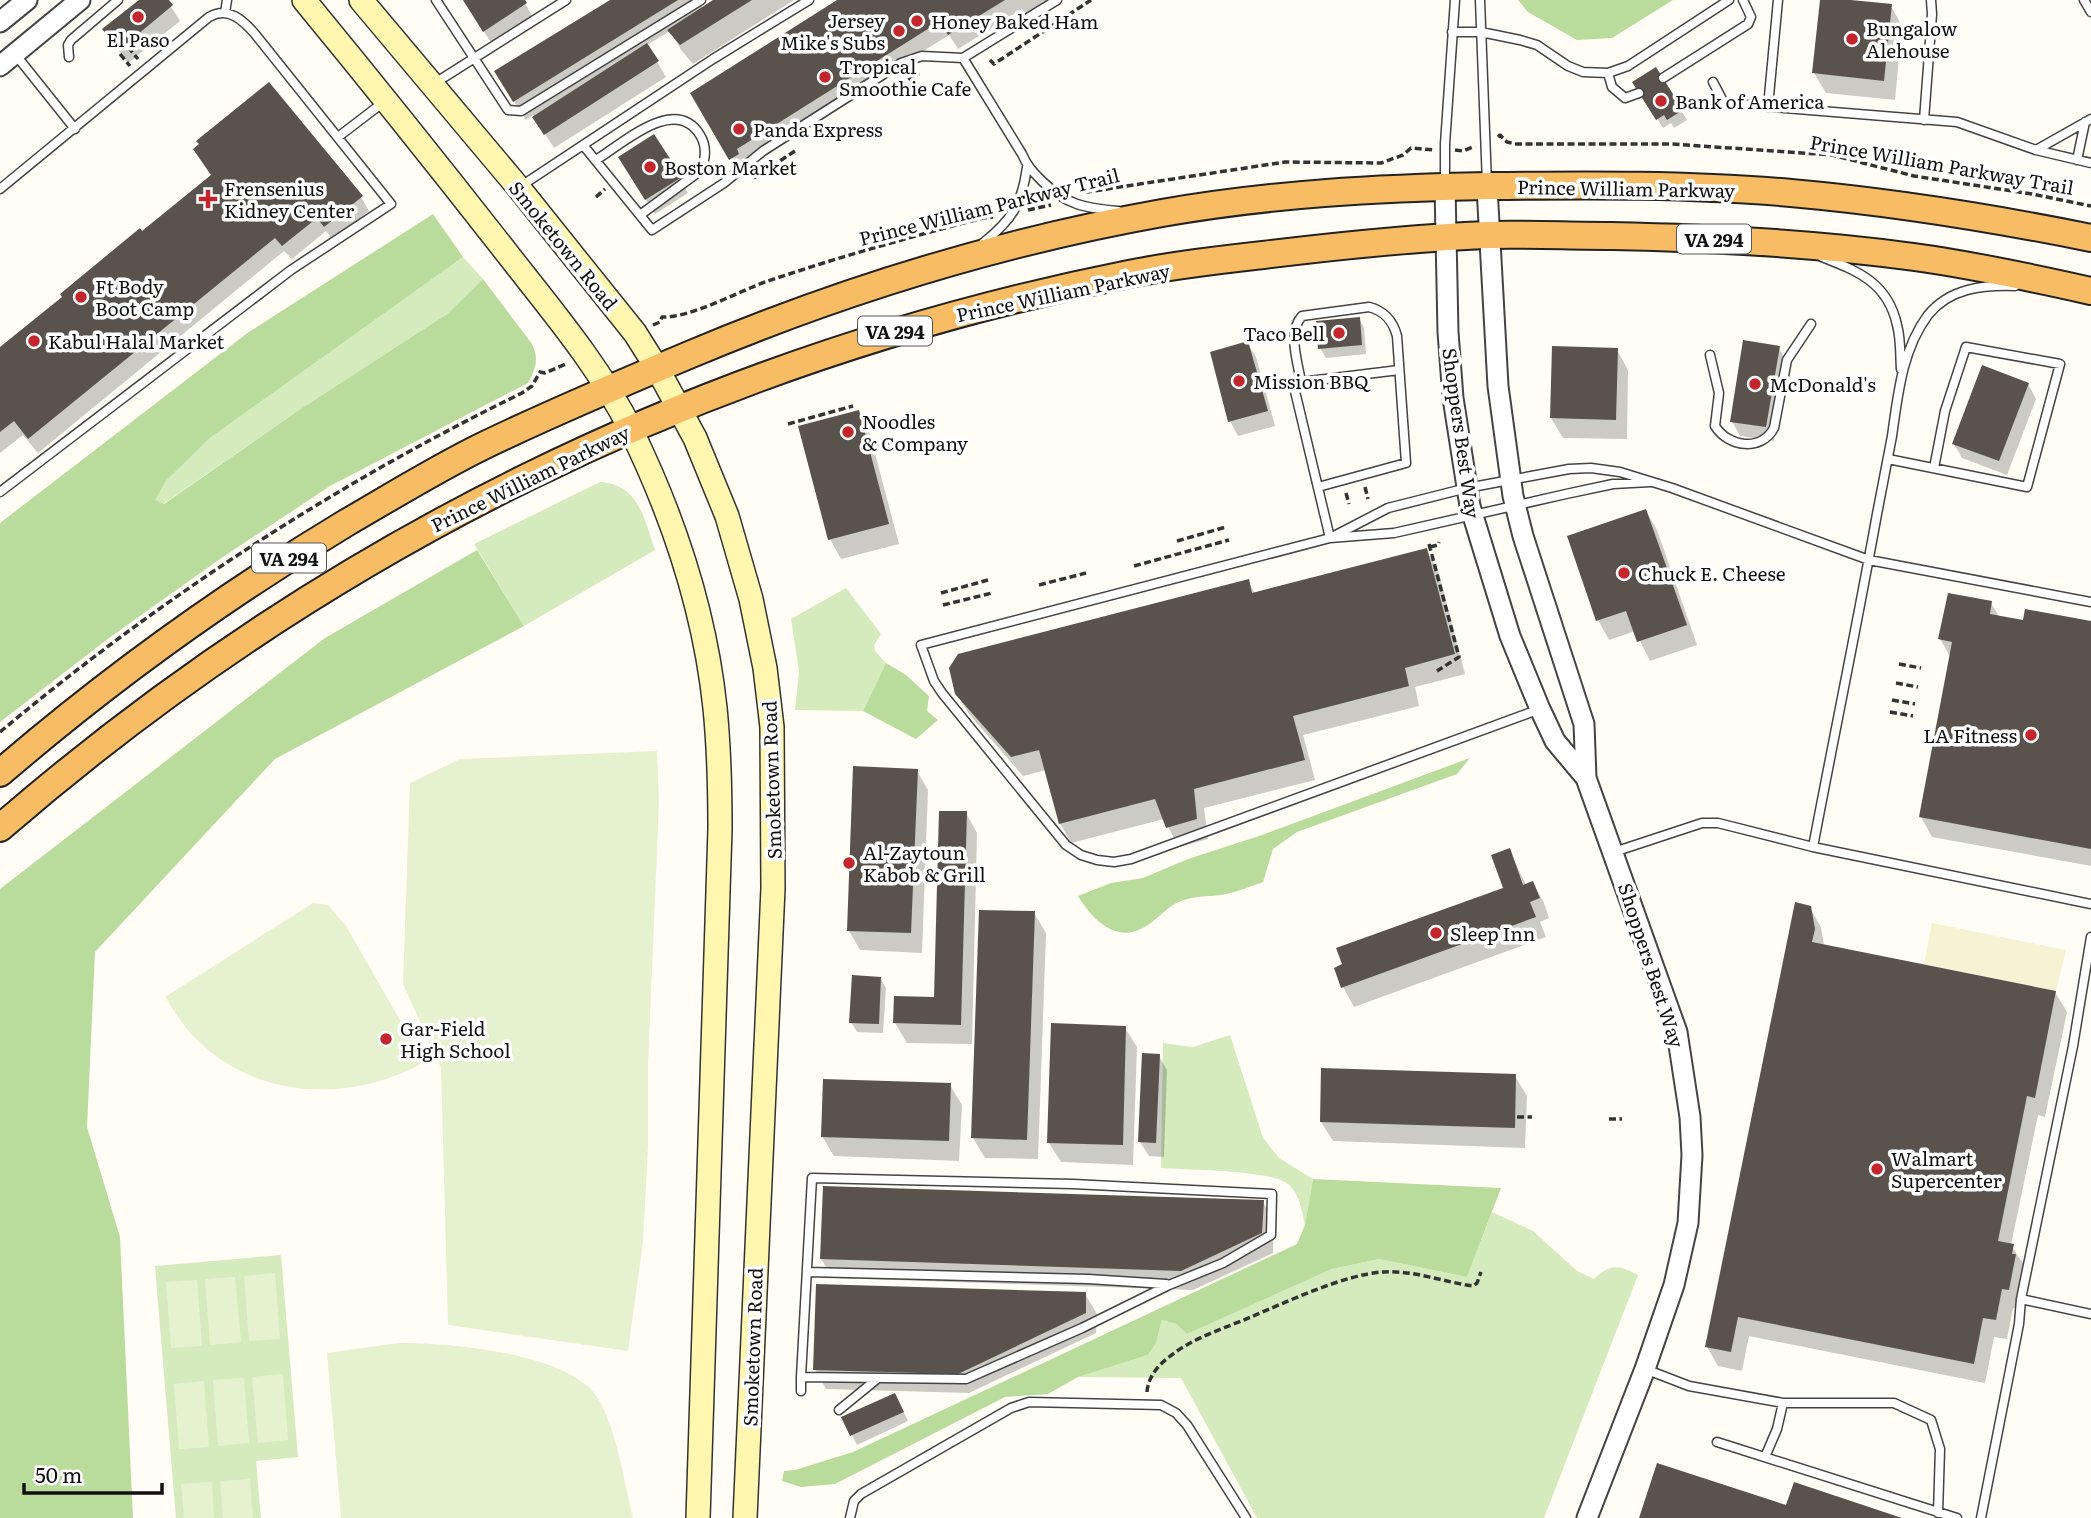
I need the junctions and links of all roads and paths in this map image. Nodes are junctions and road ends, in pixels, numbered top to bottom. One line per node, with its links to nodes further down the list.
1 (27, 0): 22 (street)
2 (80, 0): 28 (street)
3 (118, 0): 25 (lane)
4 (228, 0): 20 (lane)
5 (304, 0): 37 (main road)
6 (361, 0): 34 (main road, Smoketown Road)
7 (436, 0): 27 (lane)
8 (701, 0): 27 (lane)
9 (809, 0): 44 (lane)
10 (1057, 0): 26 (lane)
11 (1091, 0): 29 (path)
12 (1455, 0): 23 (lane)
13 (1480, 0): 24 (lane)
14 (1729, 0): 31 (lane)
15 (1743, 0): 32 (lane)
16 (1778, 0): 38 (lane)
17 (1931, 0): 39 (lane)
18 (2084, 0): 21 (lane)
19 (561, 1): 27 (lane)
20 (225, 12): 41 (lane); 42 (lane)
21 (2091, 12)
22 (0, 22)
23 (1452, 32): 24 (lane); 54 (lane)
24 (1481, 32): 31 (lane); 55 (lane)
25 (69, 57)
26 (963, 58): 51 (lane); 62 (lane)
27 (474, 59): 34 (lane)
28 (7, 60): 41 (lane)
29 (990, 60)
30 (919, 73): 36 (path)
31 (1608, 73): 35 (lane)
32 (1663, 78)
33 (1713, 82): 38 (lane)
34 (432, 85): 53 (main road, Smoketown Road)
35 (1639, 93)
36 (882, 97)
37 (386, 100): 42 (lane); 77 (main road)
38 (1768, 107): 39 (lane)
39 (1924, 120): 46 (lane)
40 (2088, 120): 46 (lane); 49 (lane)
41 (75, 129): 57 (lane)
42 (338, 137): 90 (lane)
43 (1497, 137): 60 (path, Prince William Parkway Trail)
44 (583, 145): 48 (lane); 53 (lane)
45 (1415, 150): 59 (path, Prince William Parkway Trail)
46 (2036, 150): 49 (lane)
47 (795, 151): 52 (path)
48 (596, 160): 62 (lane); 62 (lane)
49 (2077, 160): 50 (lane)
50 (2091, 163)
51 (1027, 167): 59 (lane); 61 (lane)
52 (754, 178)
53 (519, 187): 73 (main road, Smoketown Road)
54 (1446, 187): 55 (highway, Prince William Parkway / VA 294); 63 (highway, Prince William Parkway / VA 294); 65 (street, Shoppers Best Way)
55 (1487, 187): 64 (street, Shoppers Best Way); 66 (highway, Prince William Parkway / VA 294)
56 (607, 188): 58 (path)
57 (0, 189)
58 (596, 197)
59 (1067, 201): 61 (path, Prince William Parkway Trail); 63 (lane)
60 (2091, 206)
61 (1013, 214): 68 (lane); 70 (path, Prince William Parkway Trail)
62 (640, 215)
63 (1152, 215): 68 (highway, Prince William Parkway / VA 294)
64 (1489, 235): 65 (highway, Prince William Parkway / VA 294); 67 (highway, Prince William Parkway / VA 294); 86 (street, Shoppers Best Way)
65 (1446, 238): 79 (highway, Prince William Parkway / VA 294); 89 (street, Shoppers Best Way)
66 (2091, 238)
67 (1788, 244): 69 (highway, Prince William Parkway / VA 294); 75 (lane)
68 (963, 259): 73 (highway, Prince William Parkway / VA 294)
69 (2086, 290): 75 (lane)
70 (660, 321)
71 (1811, 324): 72 (lane)
72 (1710, 355)
73 (657, 368): 77 (highway, Prince William Parkway / VA 294); 79 (main road, Smoketown Road)
74 (1399, 370): 76 (lane); 76 (lane); 88 (lane)
75 (1901, 376): 84 (lane)
76 (1301, 382): 88 (lane)
77 (608, 389): 81 (main road); 119 (highway, Prince William Parkway / VA 294)
78 (853, 406): 80 (path)
79 (680, 408): 81 (highway, Prince William Parkway / VA 294); 146 (main road, Smoketown Road)
80 (788, 424)
81 (630, 428): 121 (highway, Prince William Parkway / VA 294); 145 (main road)
82 (900, 440): 83 (path)
83 (878, 446)
84 (1888, 459): 85 (lane); 99 (lane)
85 (1934, 468): 85 (lane)
86 (1510, 480): 87 (lane); 89 (lane); 91 (street, Shoppers Best Way)
87 (1650, 482): 91 (lane); 99 (lane)
88 (1318, 487): 94 (lane)
89 (1467, 488): 92 (street, Shoppers Best Way); 94 (lane)
90 (0, 492)
91 (1515, 505): 92 (lane); 120 (street, Shoppers Best Way)
92 (1472, 514): 94 (lane); 116 (street, Shoppers Best Way)
93 (1226, 527): 96 (path)
94 (1330, 538): 116 (lane)
95 (1229, 540): 98 (path)
96 (1177, 541)
97 (1439, 542): 111 (path)
98 (1158, 559): 100 (path); 101 (path)
99 (1869, 560): 107 (lane); 122 (lane)
100 (1134, 566)
101 (1160, 568)
102 (1086, 573): 104 (path)
103 (988, 580): 105 (path)
104 (1040, 585)
105 (941, 593)
106 (992, 593): 108 (path)
107 (2091, 602)
108 (943, 605)
109 (1899, 664): 110 (path)
110 (1922, 668)
111 (1437, 671)
112 (1896, 683): 113 (path)
113 (1918, 687)
114 (1892, 700): 115 (path)
115 (1915, 704)
116 (1540, 709): 120 (street, Shoppers Best Way)
117 (1890, 712): 118 (path)
118 (1913, 716)
119 (0, 774)
120 (1587, 778): 123 (street, Shoppers Best Way)
121 (0, 828)
122 (1813, 847): 123 (lane); 124 (lane)
123 (1614, 852): 135 (street, Shoppers Best Way)
124 (2091, 904)
125 (2091, 939): 133 (lane)
126 (1517, 1117): 127 (path)
127 (1532, 1117)
128 (1609, 1119): 129 (path)
129 (1622, 1119)
130 (808, 1272): 132 (lane); 132 (lane); 136 (lane)
131 (1481, 1272): 140 (path)
132 (1170, 1284): 137 (lane)
133 (2021, 1299): 134 (lane); 151 (lane)
134 (2091, 1314)
135 (1645, 1368): 139 (lane); 149 (street, Shoppers Best Way)
136 (802, 1377): 137 (lane); 138 (lane)
137 (877, 1379): 141 (lane)
138 (801, 1391)
139 (1783, 1403): 143 (lane); 144 (lane)
140 (1146, 1405): 147 (lane); 148 (lane)
141 (839, 1410)
142 (1717, 1442): 143 (lane)
143 (1765, 1457): 144 (lane)
144 (1938, 1513): 150 (lane)
145 (698, 1518)
146 (745, 1518)
147 (850, 1518)
148 (1246, 1518)
149 (1587, 1518)
150 (1957, 1518)
151 (1981, 1518)

